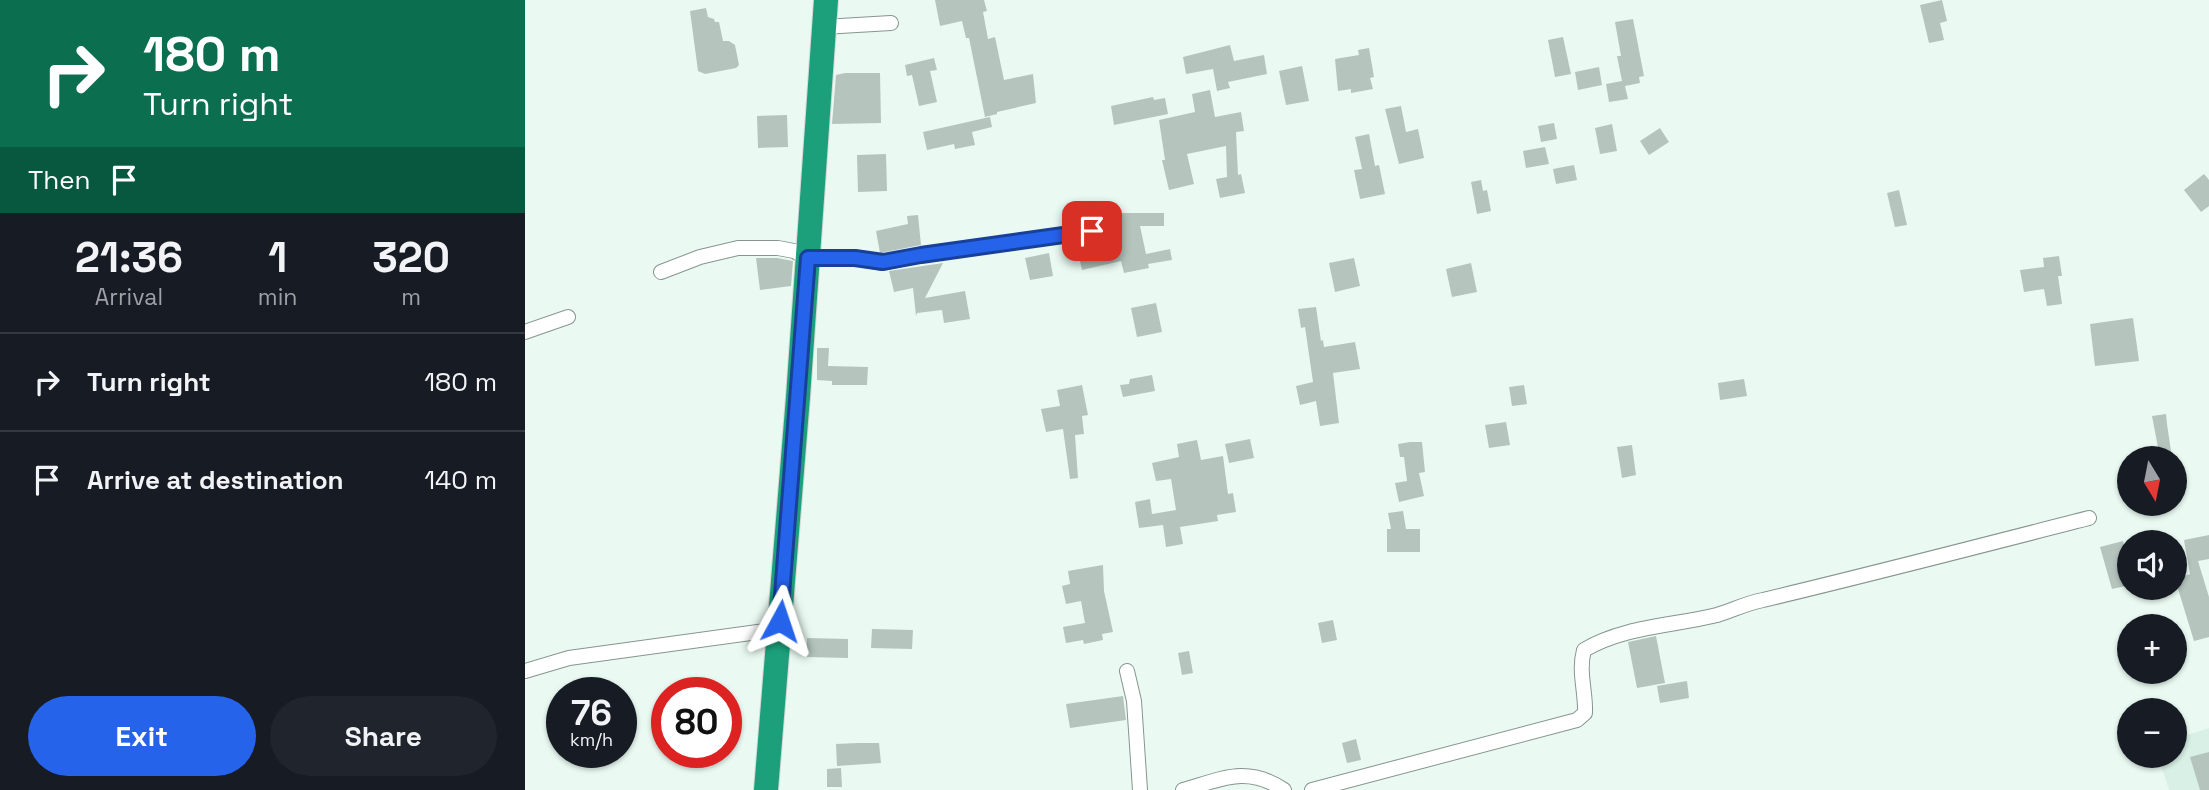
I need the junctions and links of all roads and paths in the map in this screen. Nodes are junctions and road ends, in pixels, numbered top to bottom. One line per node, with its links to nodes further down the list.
1 (826, 0): 3 (highway)
2 (891, 23): 3 (street)
3 (823, 27): 5 (highway)
4 (1092, 231): 5 (street)
5 (808, 258): 6 (street); 10 (highway)
6 (661, 272)
7 (568, 317): 8 (street)
8 (525, 332)
9 (2089, 518): 17 (street)
10 (779, 628): 11 (street); 14 (highway)
11 (525, 671)
12 (1127, 671): 13 (street)
13 (1141, 789)
14 (766, 790)
15 (1183, 790): 16 (street)
16 (1284, 790)
17 (1312, 790)

